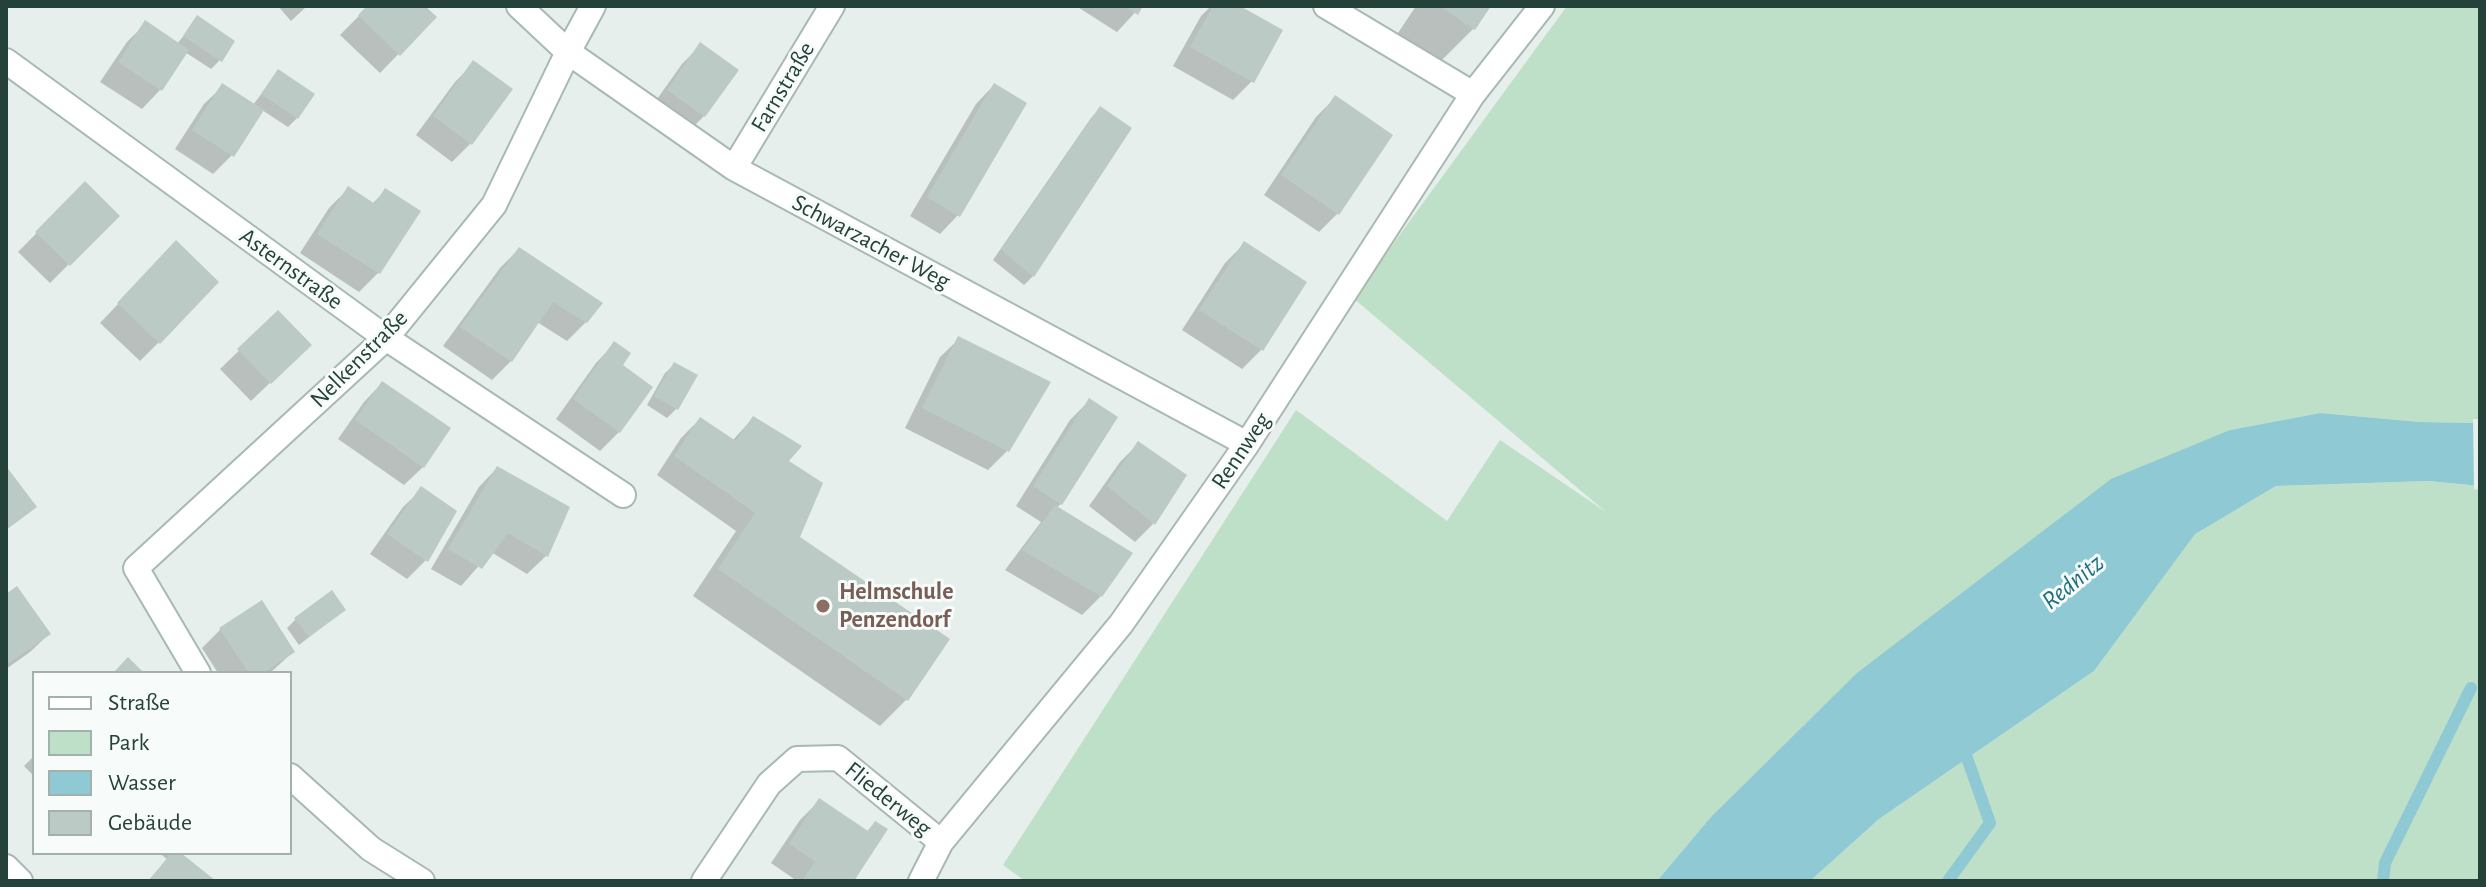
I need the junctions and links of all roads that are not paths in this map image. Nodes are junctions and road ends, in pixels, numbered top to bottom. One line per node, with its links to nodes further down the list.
1 (519, 6): 6 (street, Schwarzacher Weg)
2 (593, 6): 6 (street, Nelkenstraße)
3 (832, 6): 9 (street, Farnstraße)
4 (1326, 6): 8 (street)
5 (1542, 6): 8 (street, Rennweg)
6 (568, 52): 9 (street, Schwarzacher Weg); 10 (street, Nelkenstraße)
7 (6, 61): 10 (street, Asternstraße)
8 (1473, 94): 11 (street, Rennweg)
9 (734, 168): 11 (street, Schwarzacher Weg)
10 (386, 338): 12 (street, Asternstraße); 13 (street, Nelkenstraße)
11 (1247, 444): 15 (street, Rennweg)
12 (623, 495)
13 (197, 671)
14 (292, 778): 18 (street)
15 (941, 842): 19 (street, Fliederweg); 20 (street, Rennweg)
16 (6, 867): 17 (street)
17 (20, 881)
18 (422, 881)
19 (704, 881)
20 (921, 881)

